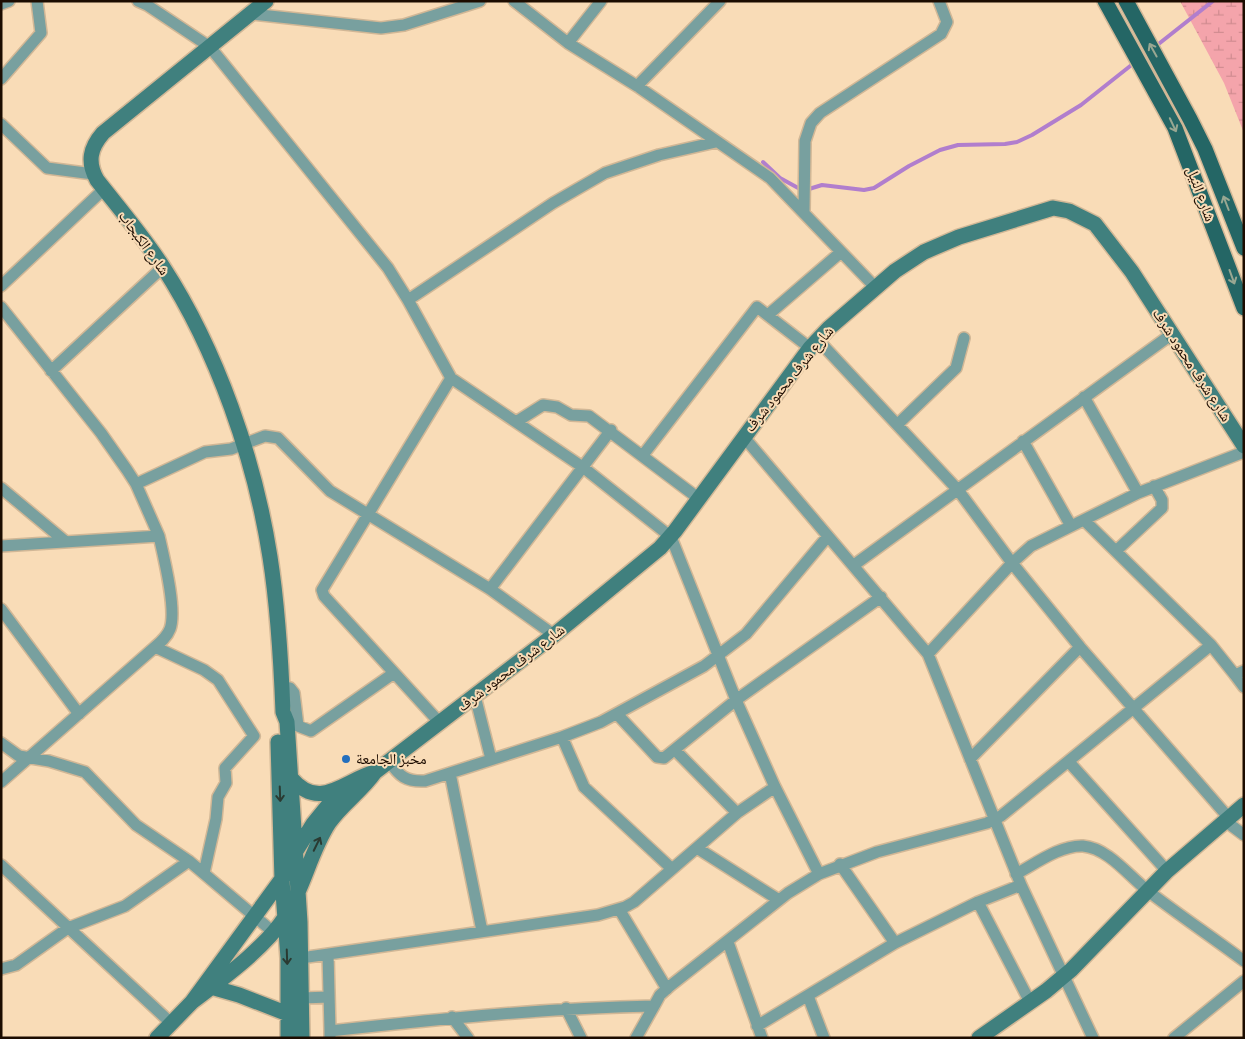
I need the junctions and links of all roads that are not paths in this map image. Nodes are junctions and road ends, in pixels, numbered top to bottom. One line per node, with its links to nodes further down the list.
1 (9, 1): 12 (street)
2 (37, 1): 16 (street)
3 (138, 1): 15 (street)
4 (266, 1): 13 (street, شارع الكبجاب)
5 (480, 1): 13 (street)
6 (514, 1): 14 (street)
7 (600, 1): 14 (street)
8 (720, 1): 17 (street)
9 (938, 1): 22 (street)
10 (1105, 1): 30 (main road, شارع النيل, one-way to 30)
11 (1126, 1): 23 (main road, شارع النيل, one-way to 11)
12 (1, 4)
13 (250, 14): 15 (street, شارع الكبجاب)
14 (568, 43): 17 (street)
15 (210, 47): 20 (street, شارع الكبجاب); 28 (street)
16 (1, 79)
17 (637, 86): 19 (street)
18 (1, 124): 20 (street)
19 (716, 142): 22 (street); 28 (street)
20 (94, 174): 21 (street, شارع الكبجاب)
21 (104, 189): 25 (street, شارع الكبجاب); 26 (street)
22 (804, 211): 24 (street)
23 (1244, 248)
24 (841, 252): 27 (street); 31 (street)
25 (163, 267): 35 (street); 43 (street, شارع الكبجاب)
26 (1, 286)
27 (875, 287): 32 (street, شارع شرف محمود شرف); 34 (street, شارع شرف محمود شرف)
28 (408, 300): 36 (street)
29 (1, 307): 35 (street)
30 (1244, 308)
31 (769, 314): 34 (street); 46 (street)
32 (1172, 334): 37 (street); 44 (street, شارع شرف محمود شرف)
33 (964, 338): 39 (street)
34 (814, 344): 39 (street); 41 (street, شارع شرف محمود شرف)
35 (51, 371): 48 (street)
36 (451, 378): 38 (street); 54 (street)
37 (1084, 397): 42 (street); 52 (street)
38 (516, 422): 40 (street); 47 (street)
39 (898, 424): 51 (street)
40 (611, 430): 46 (street); 47 (street)
41 (743, 436): 53 (street, شارع شرف محمود شرف); 58 (street)
42 (1023, 441): 51 (street); 56 (street)
43 (242, 445): 48 (street); 54 (street); 76 (street, شارع الكبجاب)
44 (1244, 446)
45 (1244, 452): 49 (street)
46 (643, 455): 53 (street)
47 (584, 468): 59 (street); 65 (street)
48 (136, 484): 57 (street)
49 (1154, 486): 52 (street); 62 (street)
50 (1, 488): 60 (street)
51 (958, 490): 63 (street); 64 (street)
52 (1138, 493): 55 (street)
53 (698, 498): 59 (street, شارع شرف محمود شرف)
54 (367, 513): 65 (street); 74 (street)
55 (1084, 520): 56 (street); 62 (street)
56 (1071, 526): 63 (street)
57 (159, 536): 60 (street); 70 (street)
58 (828, 536): 64 (street); 73 (street)
59 (671, 537): 68 (street, شارع شرف محمود شرف); 73 (street)
60 (66, 542): 61 (street)
61 (1, 546)
62 (1116, 552): 69 (street)
63 (1012, 563): 71 (street); 72 (street)
64 (854, 565): 66 (street)
65 (490, 589): 68 (street)
66 (881, 597): 72 (street); 79 (street)
67 (1, 609): 82 (street)
68 (554, 635): 78 (street, شارع شرف محمود شرف)
69 (1211, 645): 75 (street); 80 (street)
70 (155, 647): 82 (street); 111 (street)
71 (1080, 647): 80 (street); 90 (street)
72 (928, 654): 90 (street)
73 (719, 656): 79 (street); 83 (street)
74 (394, 673): 76 (street); 84 (street)
75 (1240, 673): 77 (street)
76 (282, 687): 81 (street, شارع الكبجاب)
77 (1244, 687)
78 (475, 696): 84 (street, شارع شرف محمود شرف); 89 (street)
79 (736, 700): 87 (street); 98 (street)
80 (1132, 709): 92 (street); 101 (street)
81 (282, 712): 95 (street); 113 (street, one-way to 113)
82 (79, 714): 88 (street)
83 (617, 714): 85 (street); 87 (street)
84 (440, 723): 91 (street, شارع شرف محمود شرف)
85 (562, 737): 89 (street); 109 (street)
86 (1, 743): 88 (street)
87 (675, 750): 100 (street)
88 (27, 758): 96 (street); 106 (street)
89 (491, 759): 94 (street)
90 (970, 759): 102 (street)
91 (389, 761): 93 (street, شارع شرف محمود شرف); 94 (street)
92 (1069, 762): 102 (street); 110 (street)
93 (375, 772): 97 (street); 115 (street, one-way to 93)
94 (450, 773): 124 (street)
95 (291, 778): 97 (street); 105 (street)
96 (1, 782)
97 (343, 787): 105 (street)
98 (774, 787): 100 (street); 112 (street)
99 (1244, 805): 101 (street)
100 (737, 813): 104 (street)
101 (1226, 818): 103 (street); 110 (street)
102 (994, 821): 107 (street); 114 (street)
103 (1244, 835)
104 (697, 848): 109 (street); 117 (street)
105 (297, 851): 113 (street); 115 (street)
106 (189, 861): 111 (street); 122 (street)
107 (840, 864): 112 (street); 126 (street)
108 (1, 865): 122 (street)
109 (671, 868): 119 (street)
110 (1167, 871): 116 (street)
111 (204, 873): 121 (street)
112 (819, 874): 117 (street)
113 (282, 880): 120 (street); 121 (street)
114 (1019, 880): 116 (street); 118 (street); 131 (street)
115 (298, 889): 120 (street); 128 (street)
116 (1147, 890): 129 (street); 131 (street)
117 (779, 900): 125 (street)
118 (978, 902): 126 (street); 139 (street)
119 (619, 909): 124 (street); 134 (street)
120 (285, 917): 123 (street); 142 (street, one-way to 142)
121 (254, 918): 123 (street); 138 (street)
122 (68, 928): 130 (street); 144 (street)
123 (272, 931): 133 (street)
124 (482, 931): 127 (street)
125 (728, 942): 134 (street); 145 (street)
126 (895, 943): 135 (street)
127 (328, 954): 128 (street); 136 (street)
128 (301, 958): 137 (street)
129 (1244, 961)
130 (1, 969)
131 (1063, 977): 139 (street); 147 (street)
132 (1244, 981): 157 (street)
133 (211, 987): 138 (street); 142 (street)
134 (667, 989): 140 (street)
135 (808, 996): 145 (street); 155 (street)
136 (329, 997): 137 (street); 146 (street)
137 (302, 998): 150 (street)
138 (192, 1002): 144 (street)
139 (1030, 1002): 156 (street)
140 (654, 1006): 141 (street); 153 (street)
141 (566, 1008): 143 (street); 152 (street)
142 (288, 1014): 149 (street)
143 (452, 1017): 146 (street); 151 (street)
144 (171, 1023): 148 (street)
145 (757, 1026): 154 (street)
146 (330, 1034)
147 (1093, 1037)
148 (157, 1038)
149 (288, 1038)
150 (302, 1038)
151 (468, 1038)
152 (582, 1038)
153 (636, 1038)
154 (762, 1038)
155 (824, 1038)
156 (979, 1038)
157 (1174, 1038)

